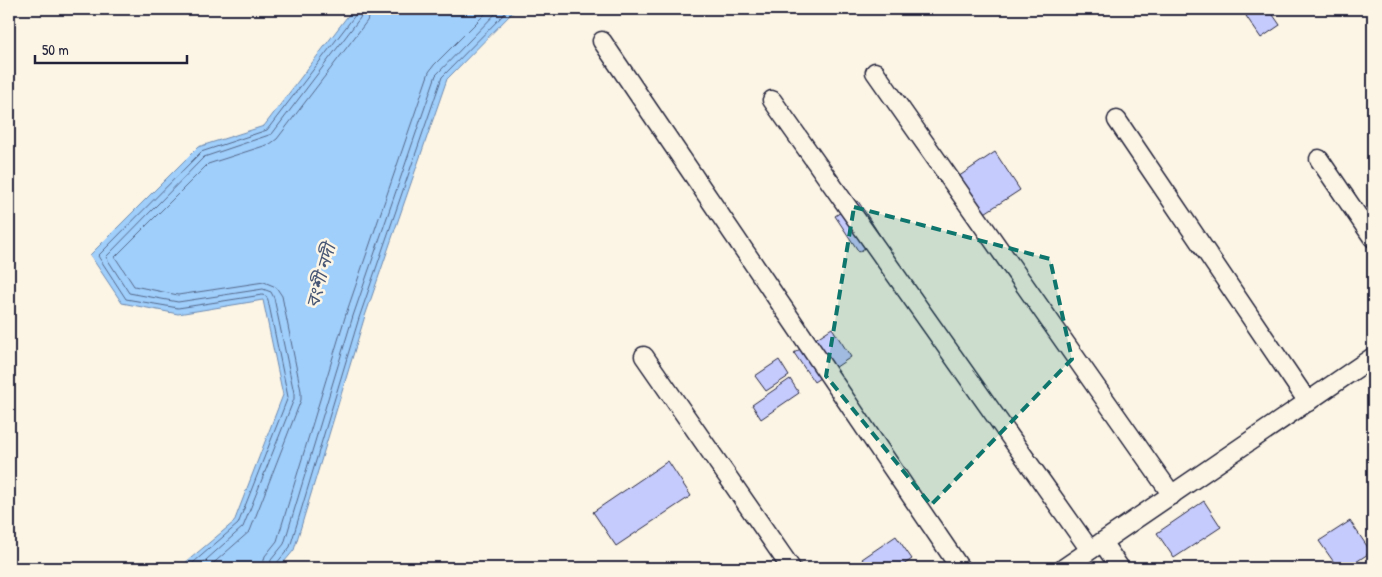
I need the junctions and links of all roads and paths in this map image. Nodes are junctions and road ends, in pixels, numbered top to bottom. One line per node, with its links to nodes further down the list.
1 (602, 41): 13 (street)
2 (875, 72): 10 (street)
3 (772, 100): 11 (street)
4 (1117, 120): 9 (street)
5 (1319, 158): 6 (street)
6 (1373, 238)
7 (644, 356): 12 (street)
8 (1373, 357): 9 (street)
9 (1308, 402): 10 (street)
10 (1172, 495): 11 (street)
11 (1096, 546): 14 (street); 15 (street)
12 (791, 568)
13 (960, 568)
14 (1064, 568)
15 (1120, 568)

